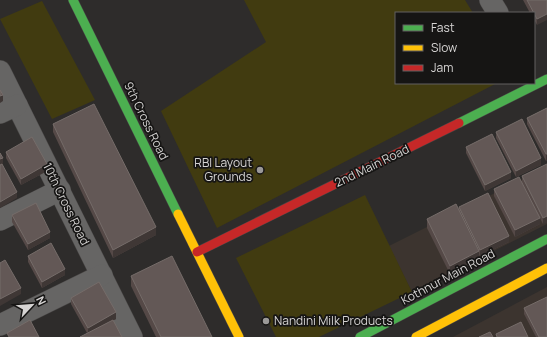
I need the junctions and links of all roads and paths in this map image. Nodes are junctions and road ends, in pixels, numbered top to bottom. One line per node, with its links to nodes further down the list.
1 (73, 0): 10 (street, 9th Cross Road)
2 (490, 0): 3 (street)
3 (497, 12)
4 (0, 71): 6 (street, 10th Cross Road)
5 (530, 84): 10 (street, 2nd Main Road)
6 (8, 109): 7 (street, 10th Cross Road)
7 (60, 190): 8 (street); 12 (street, 10th Cross Road)
8 (0, 220)
9 (547, 239): 16 (street, Kothnur Main Road)
10 (197, 252): 15 (street, 9th Cross Road)
11 (547, 268): 17 (street)
12 (102, 275): 13 (street); 14 (street, 10th Cross Road)
13 (0, 324)
14 (132, 337)
15 (239, 337)
16 (360, 337)
17 (416, 337)

